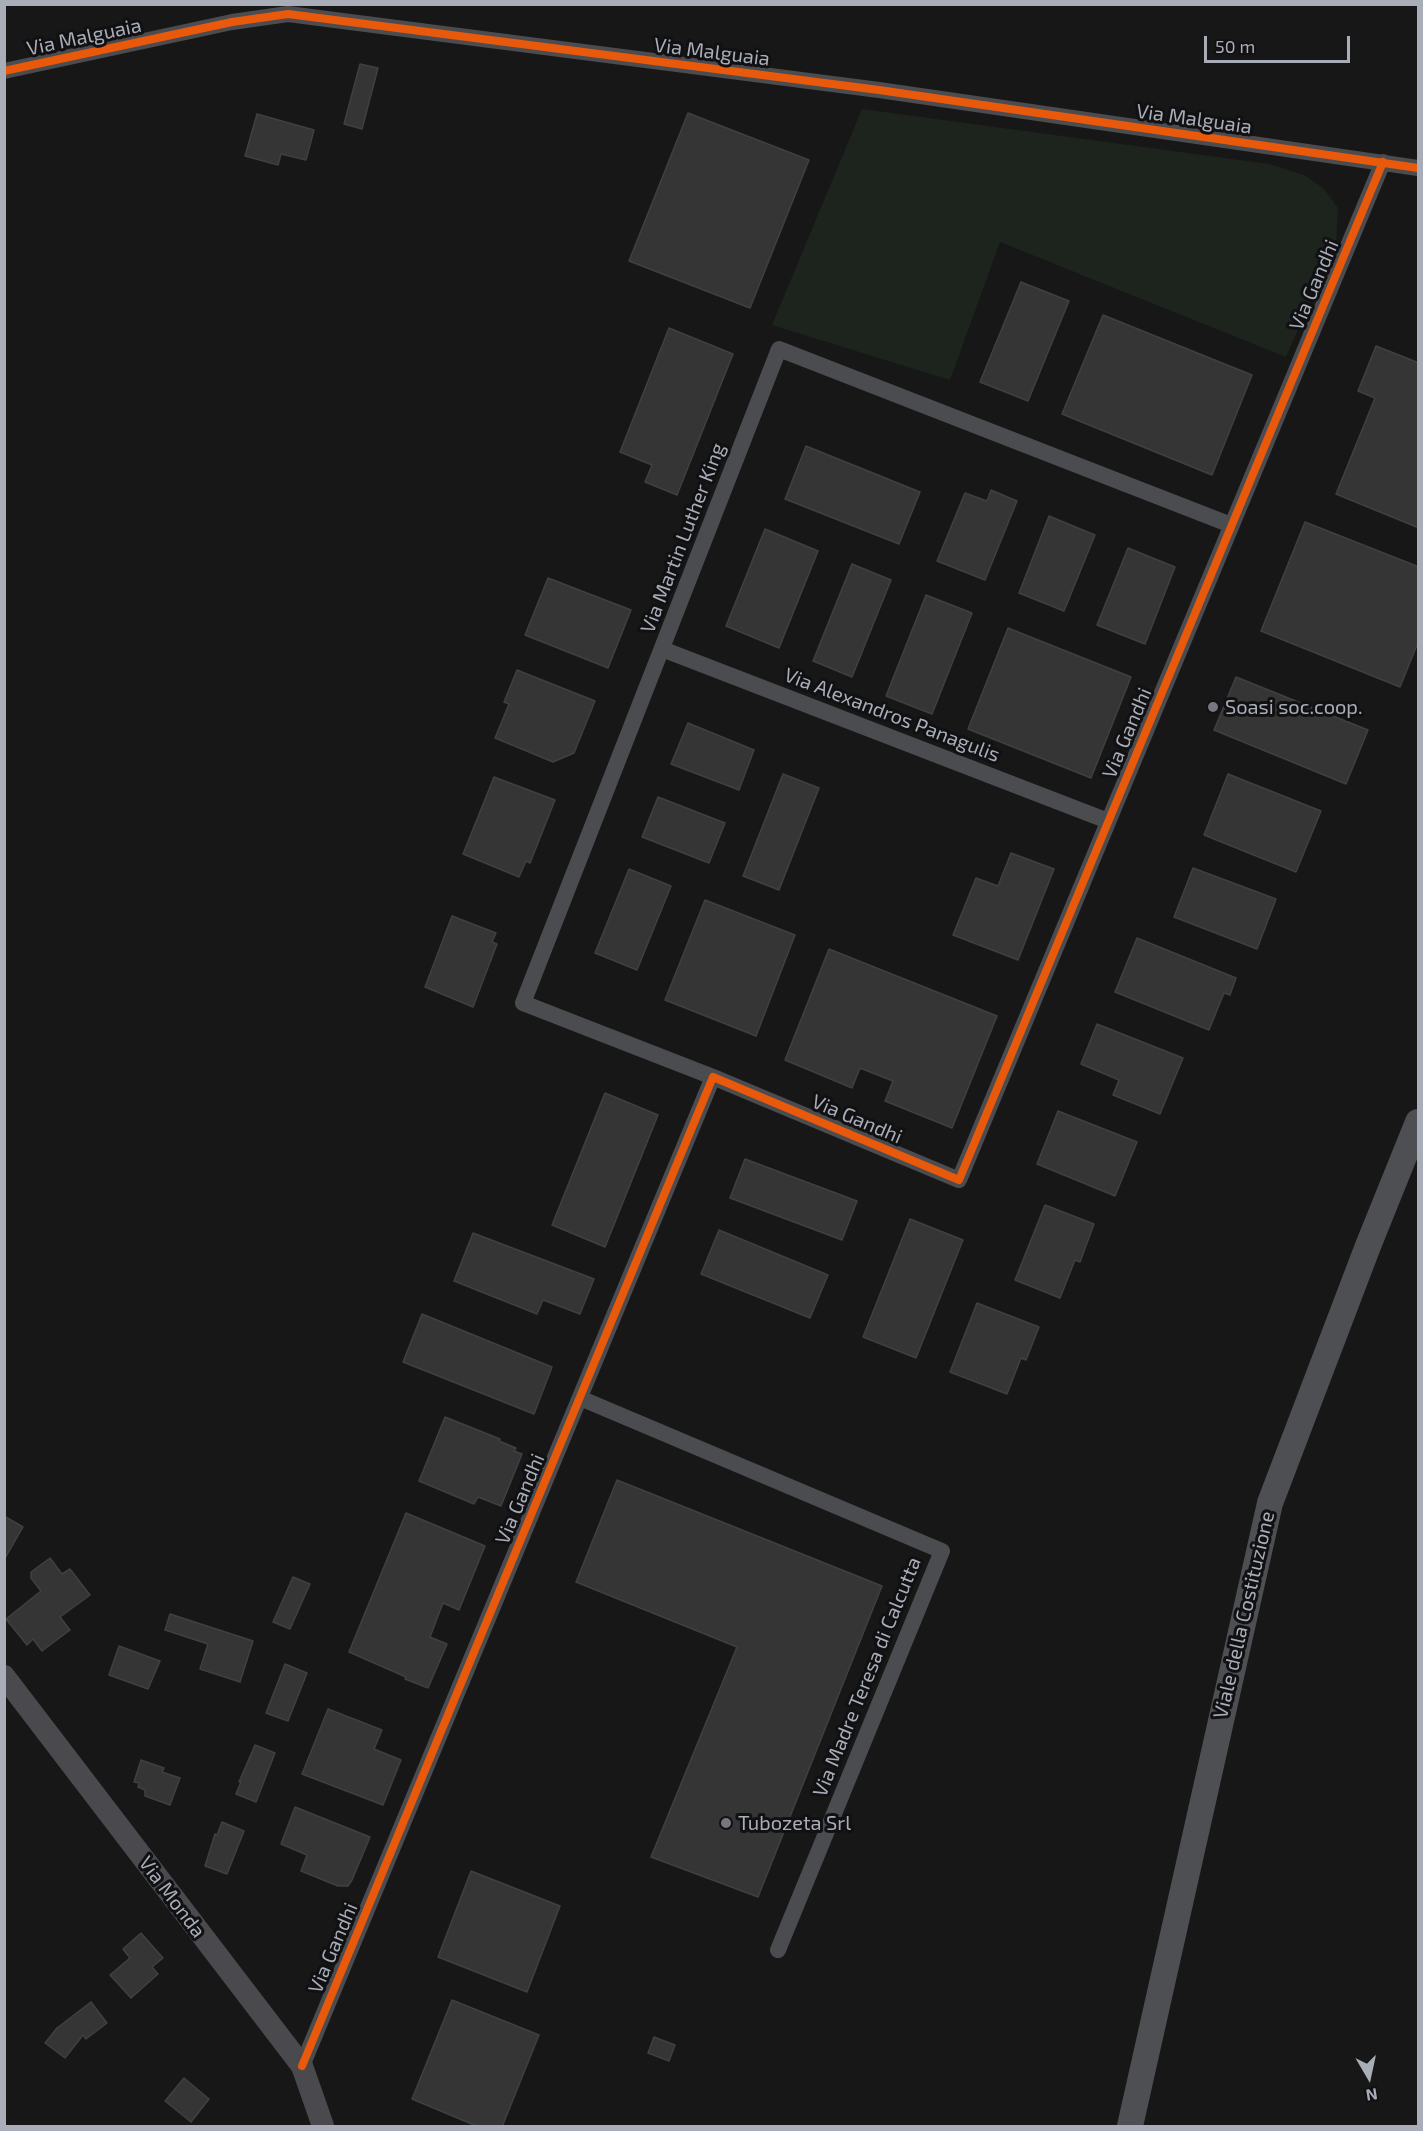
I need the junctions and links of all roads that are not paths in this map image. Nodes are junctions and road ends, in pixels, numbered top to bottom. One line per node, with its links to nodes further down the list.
1 (4, 71): 2 (street, Via Malguaia)
2 (1383, 162): 3 (street, Via Malguaia); 4 (street, Via Gandhi)
3 (1419, 168)
4 (1231, 525): 5 (street, Via Martin Luther King); 6 (street, Via Gandhi)
5 (662, 649): 6 (street, Via Alexandros Panagulis); 7 (street, Via Martin Luther King)
6 (1108, 821): 7 (street, Via Gandhi)
7 (713, 1077): 9 (street, Via Gandhi)
8 (1419, 1122): 14 (main road, Viale della Costituzione)
9 (580, 1398): 11 (street, Via Madre Teresa di Calcutta); 12 (street, Via Gandhi)
10 (4, 1676): 12 (main road, Via Monda)
11 (778, 1950)
12 (302, 2066): 13 (main road, Via Monda)
13 (323, 2127)
14 (1130, 2127)

